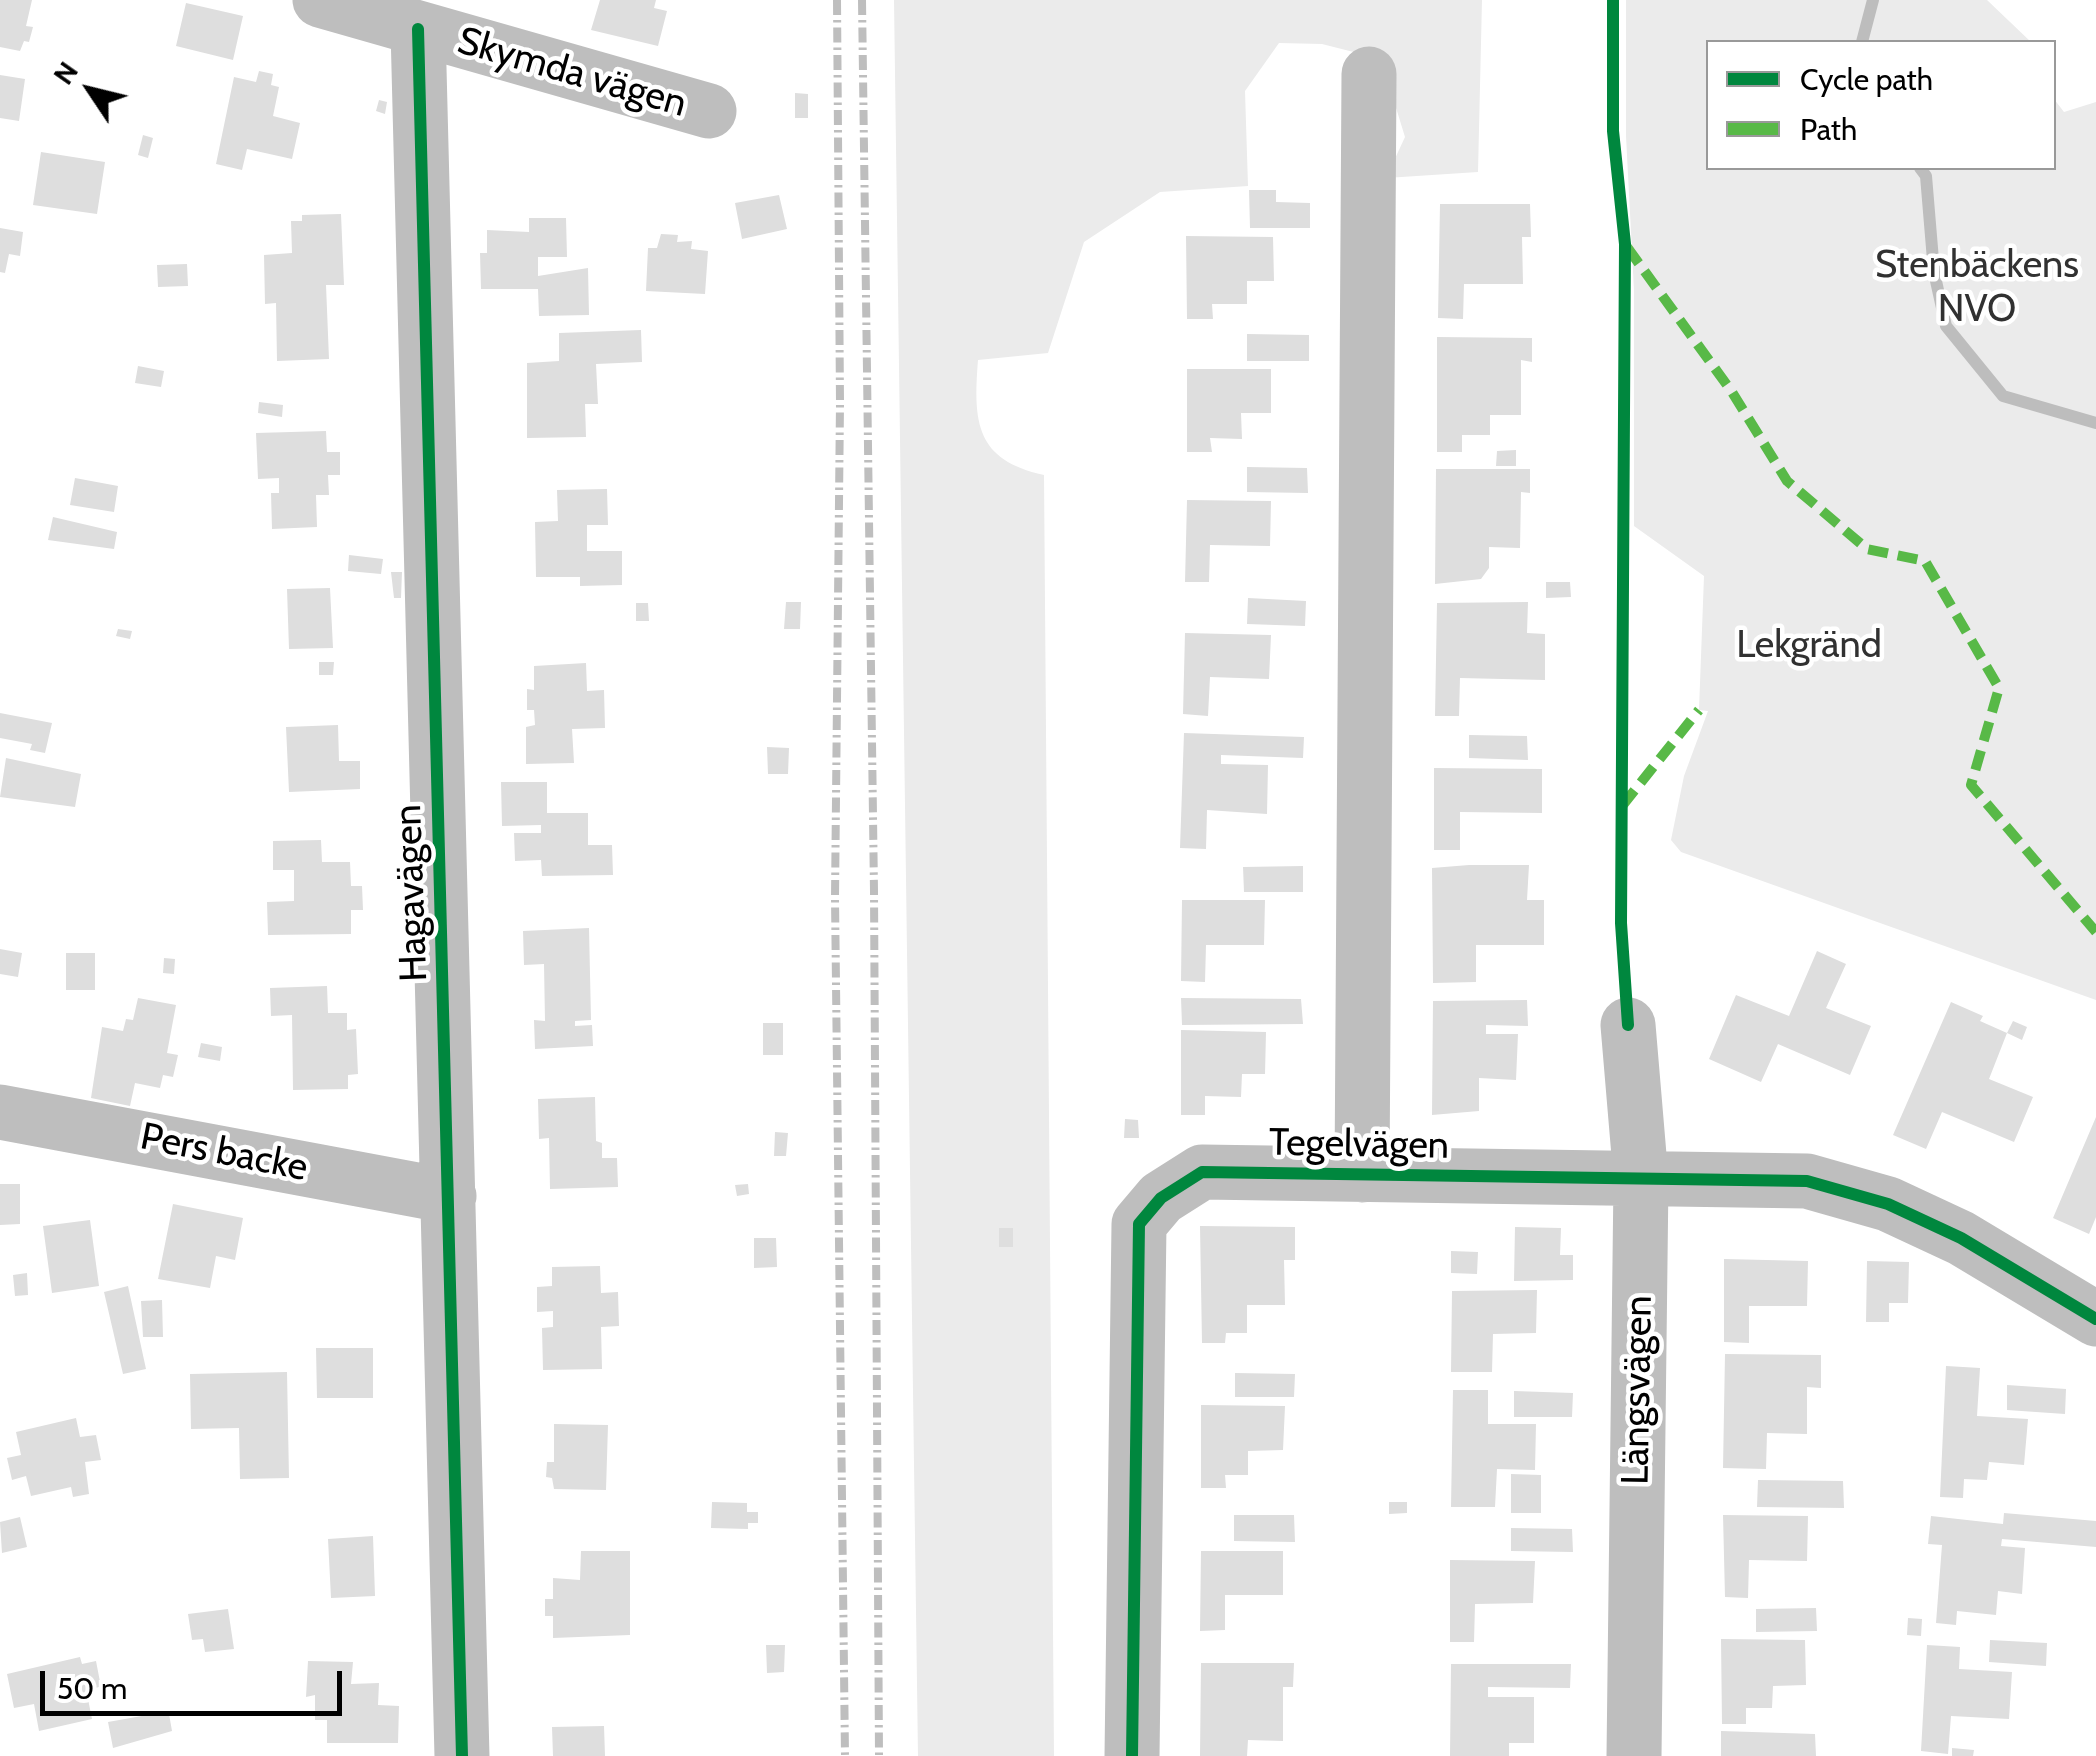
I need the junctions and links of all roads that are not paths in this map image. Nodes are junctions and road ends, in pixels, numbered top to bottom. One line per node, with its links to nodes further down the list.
1 (320, 0): 2 (street, Skymda vägen)
2 (418, 29): 4 (street, Skymda vägen); 9 (street, Hagavägen)
3 (1369, 74): 7 (street)
4 (709, 112)
5 (1628, 1025): 8 (street, Längsvägen)
6 (0, 1112): 9 (street, Pers backe)
7 (1362, 1175): 8 (street, Tegelvägen); 12 (street, Tegelvägen)
8 (1641, 1179): 10 (street, Tegelvägen); 13 (street, Längsvägen)
9 (449, 1196): 11 (street, Hagavägen)
10 (2096, 1319)
11 (462, 1756)
12 (1132, 1756)
13 (1634, 1756)

